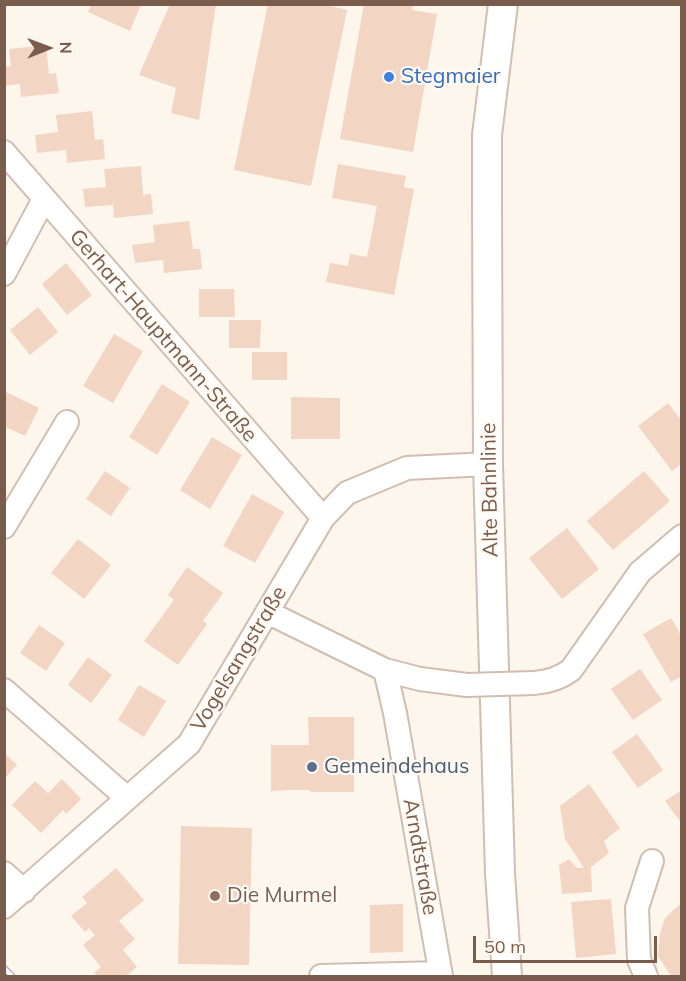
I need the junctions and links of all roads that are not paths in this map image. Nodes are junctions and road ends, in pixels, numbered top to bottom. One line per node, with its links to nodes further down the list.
1 (503, 4): 6 (street, Alte Bahnlinie)
2 (4, 152): 3 (street, Gerhart-Hauptmann-Straße)
3 (44, 199): 4 (street); 7 (street, Gerhart-Hauptmann-Straße)
4 (4, 274)
5 (68, 422): 8 (street)
6 (488, 464): 7 (street, Vogelsangstraße); 20 (street, Alte Bahnlinie)
7 (323, 518): 10 (street, Vogelsangstraße)
8 (4, 527)
9 (681, 536): 11 (street, bridge)
10 (267, 612): 11 (street); 13 (street, Vogelsangstraße)
11 (386, 670): 18 (street, Arndtstraße)
12 (4, 690): 13 (street)
13 (127, 798): 16 (street, Vogelsangstraße)
14 (652, 861): 21 (street)
15 (4, 873): 16 (street)
16 (24, 891): 17 (street, Vogelsangstraße)
17 (4, 907)
18 (440, 975): 19 (street, Arndtstraße)
19 (321, 976)
20 (507, 976)
21 (646, 976)

